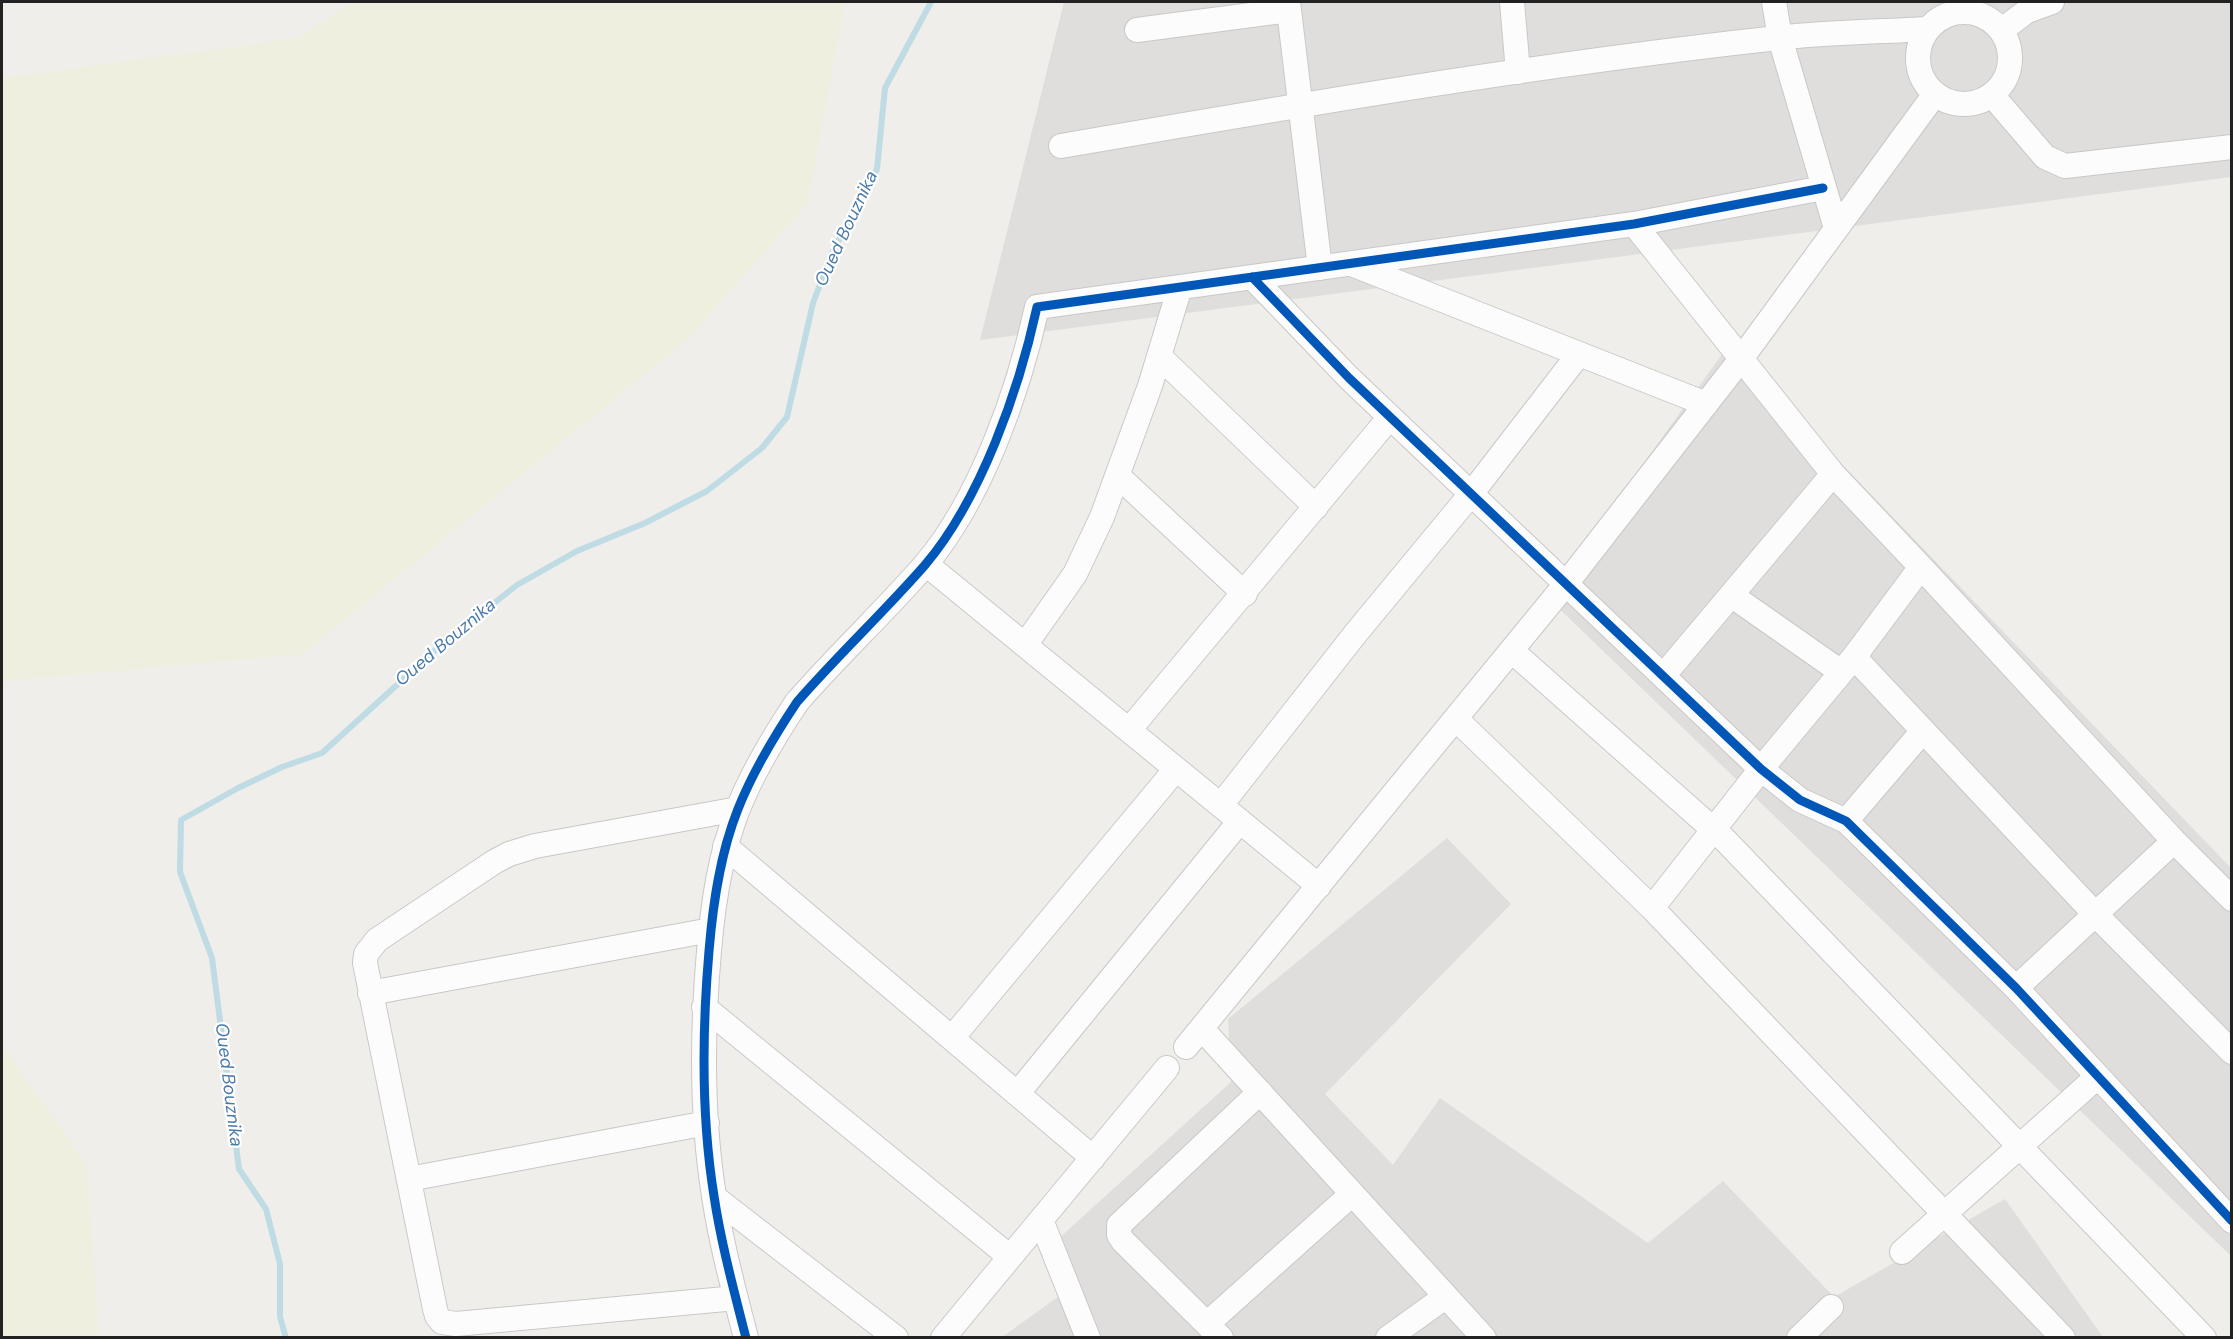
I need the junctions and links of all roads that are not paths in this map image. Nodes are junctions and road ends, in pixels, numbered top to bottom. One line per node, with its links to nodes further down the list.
1 (1512, 2): 9 (street)
2 (1774, 2): 8 (street)
3 (2052, 2): 7 (street)
4 (1288, 6): 6 (street); 12 (street)
5 (1927, 29): 7 (street); 8 (street); 10 (street)
6 (1137, 30)
7 (2002, 30): 11 (street)
8 (1780, 38): 9 (street); 15 (street)
9 (1518, 72): 12 (street)
10 (1935, 94): 11 (street); 17 (street)
11 (1992, 95): 14 (street)
12 (1301, 105): 13 (street); 19 (street)
13 (1061, 146)
14 (2232, 147)
15 (1822, 188): 16 (street); 17 (street)
16 (1634, 224): 18 (street); 24 (street)
17 (1836, 228): 24 (street)
18 (1352, 264): 19 (street); 22 (street)
19 (1320, 268): 20 (street)
20 (1252, 277): 21 (street); 26 (street)
21 (1180, 287): 23 (street); 31 (street)
22 (1579, 354): 25 (street); 29 (street)
23 (1159, 356): 28 (street); 30 (street)
24 (1741, 359): 25 (street); 27 (street)
25 (1706, 404): 33 (street)
26 (1390, 417): 29 (street); 30 (street)
27 (1833, 474): 32 (street); 35 (street)
28 (1119, 476): 34 (street); 36 (street)
29 (1471, 494): 33 (street); 45 (street)
30 (1316, 507): 34 (street)
31 (926, 564): 36 (street); 46 (street)
32 (1921, 567): 38 (street); 50 (street)
33 (1565, 585): 37 (street); 39 (street)
34 (1245, 594): 41 (street)
35 (1731, 595): 38 (street); 39 (street)
36 (1025, 645): 41 (street)
37 (1512, 651): 40 (street); 49 (street)
38 (1848, 665): 42 (street); 44 (street)
39 (1663, 676): 44 (street)
40 (1456, 719): 52 (street); 54 (street)
41 (1130, 730): 43 (street)
42 (1922, 732): 48 (street); 55 (street)
43 (1176, 769): 45 (street); 60 (street)
44 (1761, 770): 48 (street); 49 (street)
45 (1221, 805): 47 (street)
46 (738, 809): 51 (street); 58 (street)
47 (1240, 821): 52 (street); 65 (street)
48 (1846, 821): 57 (street)
49 (1714, 830): 54 (street); 67 (street)
50 (2174, 841): 53 (street); 55 (street)
51 (725, 846): 56 (street); 60 (street)
52 (1319, 886): 64 (street)
53 (2232, 899)
54 (1652, 908): 72 (street)
55 (2095, 914): 57 (street); 61 (street)
56 (711, 930): 58 (street); 59 (street)
57 (2016, 988): 63 (street)
58 (370, 993): 69 (street)
59 (704, 1007): 66 (street); 76 (street)
60 (952, 1038): 65 (street)
61 (2232, 1052)
62 (1167, 1068): 68 (street)
63 (2097, 1077): 67 (street); 74 (street)
64 (1260, 1092): 70 (street); 80 (street)
65 (1017, 1094): 68 (street)
66 (707, 1123): 69 (street); 71 (street)
67 (2018, 1147): 72 (street); 89 (street)
68 (1093, 1158): 73 (street)
69 (409, 1179): 78 (street)
70 (1352, 1194): 77 (street); 80 (street)
71 (714, 1197): 78 (street); 83 (street)
72 (1945, 1213): 75 (street); 88 (street)
73 (1041, 1220): 76 (street); 81 (street)
74 (2232, 1221)
75 (1902, 1252)
76 (1010, 1257): 84 (street)
77 (1445, 1297): 85 (street); 86 (street)
78 (736, 1298): 82 (street)
79 (1832, 1306): 87 (street)
80 (1215, 1330)
81 (1081, 1333)
82 (746, 1338)
83 (896, 1338)
84 (943, 1338)
85 (1388, 1338)
86 (1484, 1338)
87 (1799, 1338)
88 (2063, 1338)
89 (2204, 1338)

